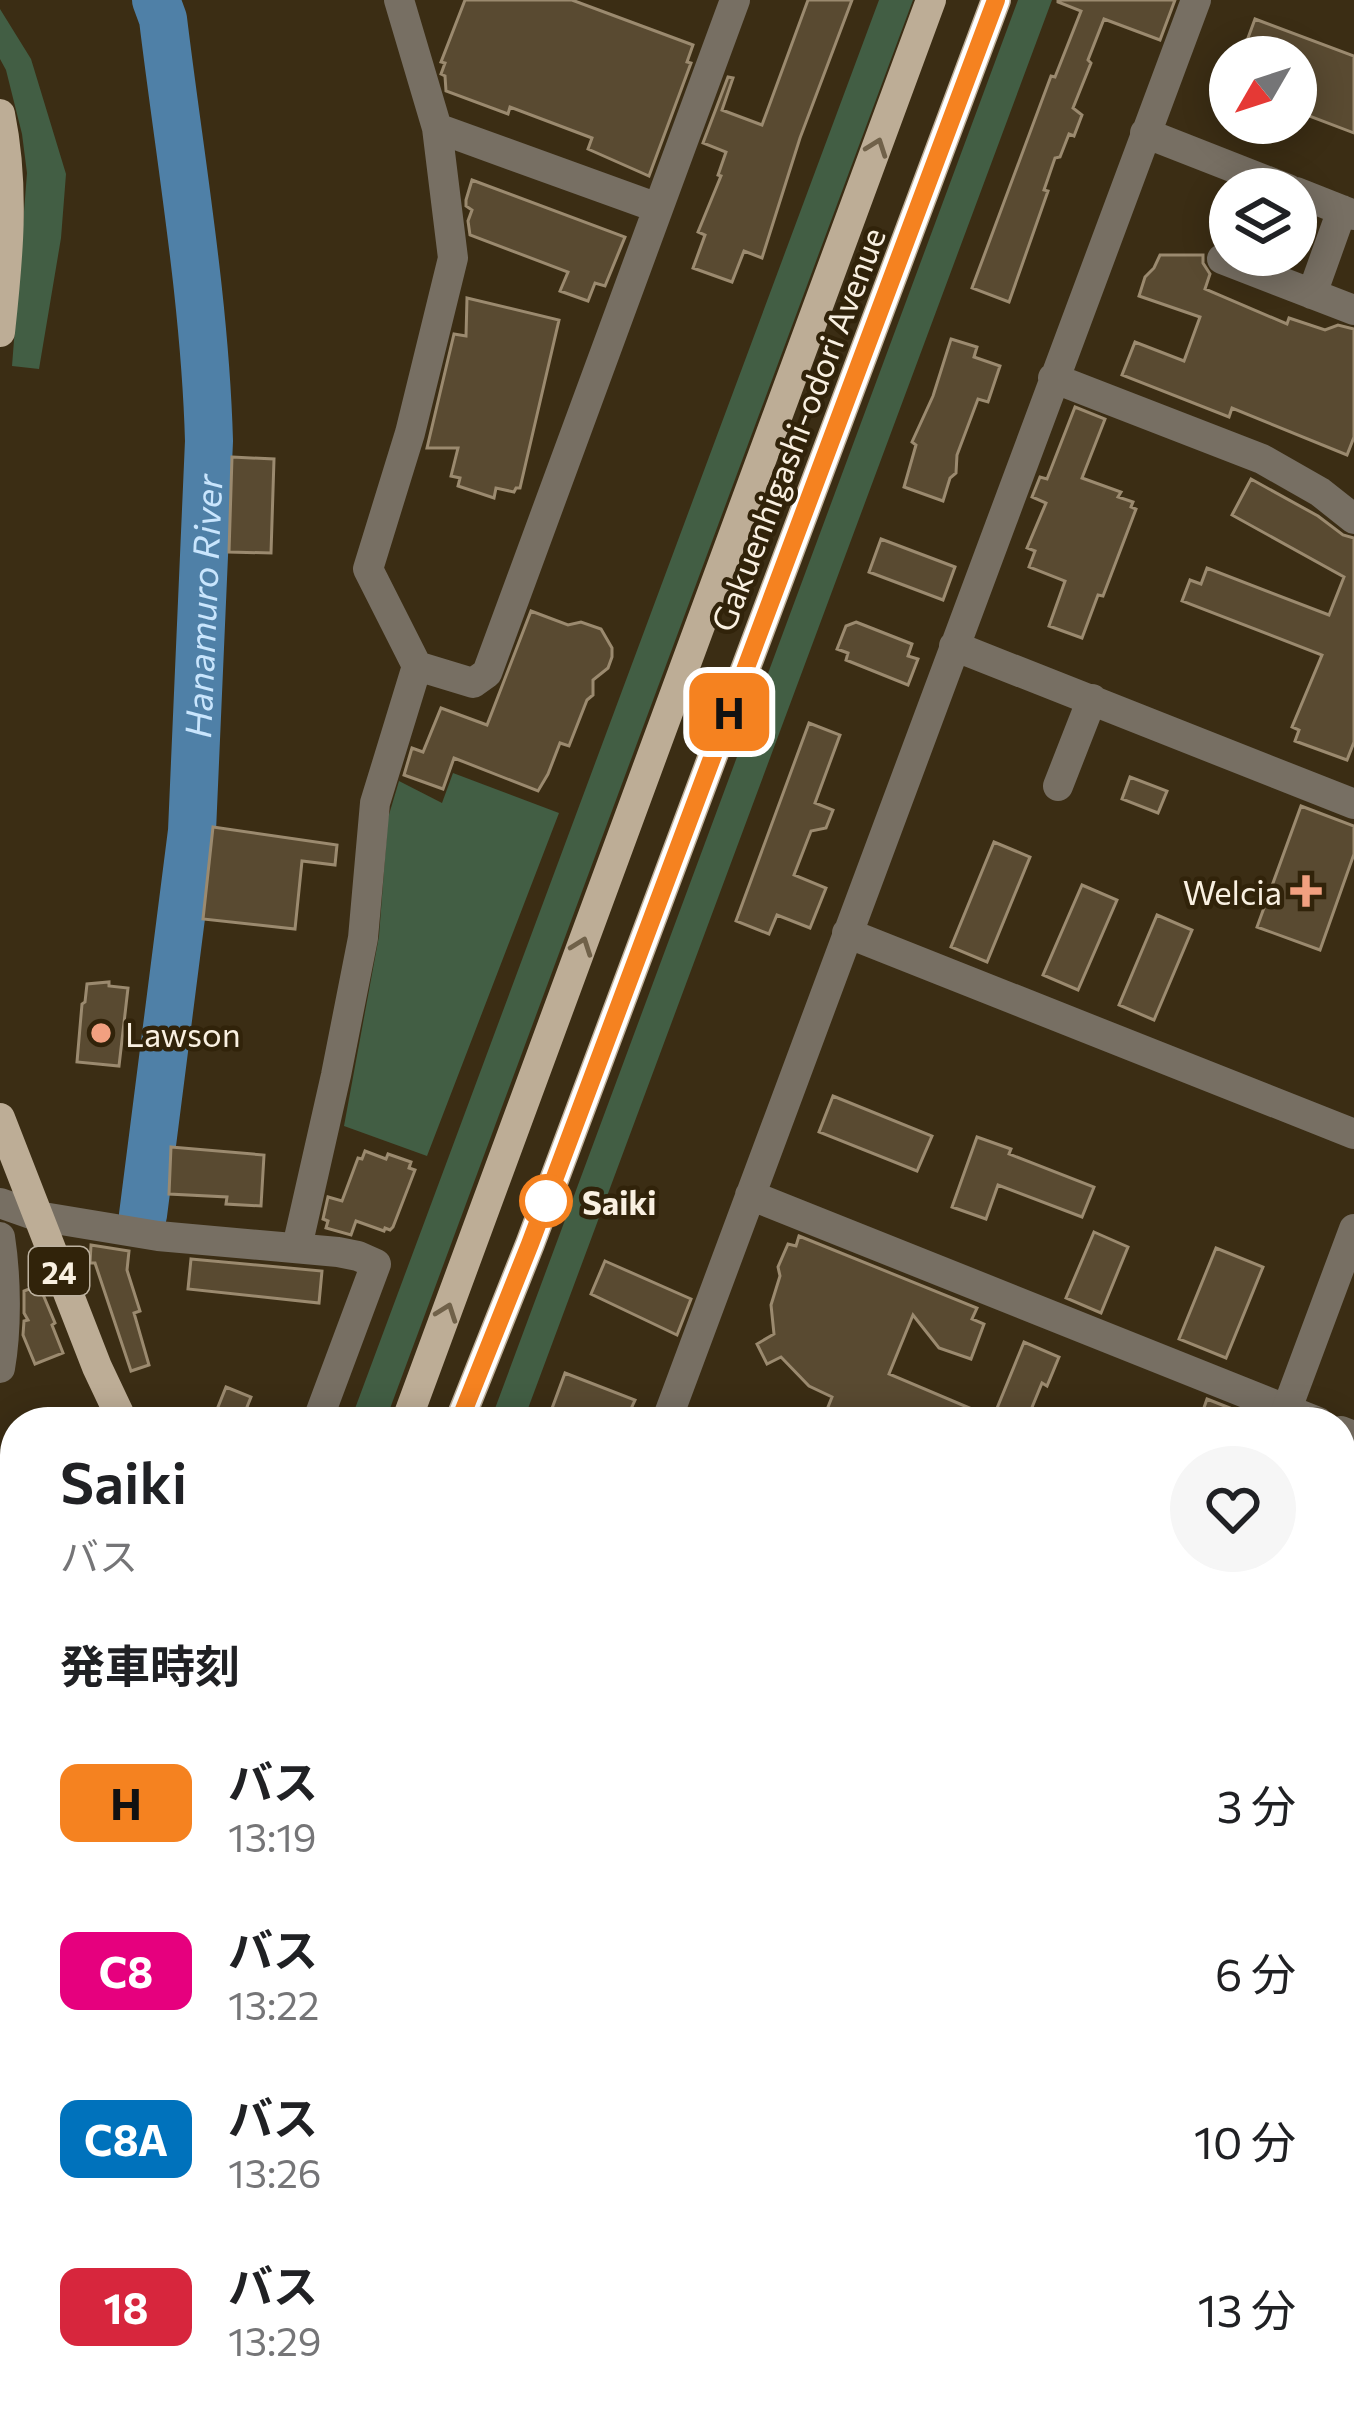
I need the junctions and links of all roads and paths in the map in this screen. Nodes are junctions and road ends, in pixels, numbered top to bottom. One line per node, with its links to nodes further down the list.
1 (399, 0): 7 (street)
2 (735, 0): 12 (street)
3 (931, 0): 38 (main road, Gakuenhigashi-odori Avenue, one-way to 3)
4 (996, 0): 34 (main road, Gakuenhigashi-odori Avenue)
5 (1196, 0): 8 (street)
6 (0, 115): 10 (main road)
7 (436, 128): 12 (street); 21 (street)
8 (1145, 133): 9 (street); 18 (street)
9 (1235, 168)
10 (5, 193): 17 (main road)
11 (1317, 200): 13 (street)
12 (658, 208): 21 (street)
13 (1348, 212): 15 (street)
14 (1266, 276): 15 (street)
15 (1312, 294): 16 (street)
16 (1354, 310)
17 (0, 332)
18 (1053, 378): 19 (street); 20 (street)
19 (1354, 519)
20 (954, 646): 22 (street); 25 (street)
21 (417, 666): 33 (street)
22 (1092, 699): 23 (street); 24 (street)
23 (1058, 786)
24 (1354, 804)
25 (847, 933): 27 (street); 28 (street)
26 (0, 1118): 30 (main road, 24)
27 (1354, 1134)
28 (750, 1195): 41 (street); 42 (street)
29 (0, 1204): 30 (street)
30 (37, 1216): 33 (street); 36 (main road, 24)
31 (1354, 1229): 43 (street)
32 (0, 1237): 35 (street)
33 (297, 1247): 37 (street)
34 (488, 1348): 39 (main road, Gakuenhigashi-odori Avenue); 40 (main road)
35 (0, 1368)
36 (116, 1407)
37 (323, 1407)
38 (412, 1407)
39 (465, 1407)
40 (478, 1407)
41 (672, 1407)
42 (1262, 1407)
43 (1287, 1407)

